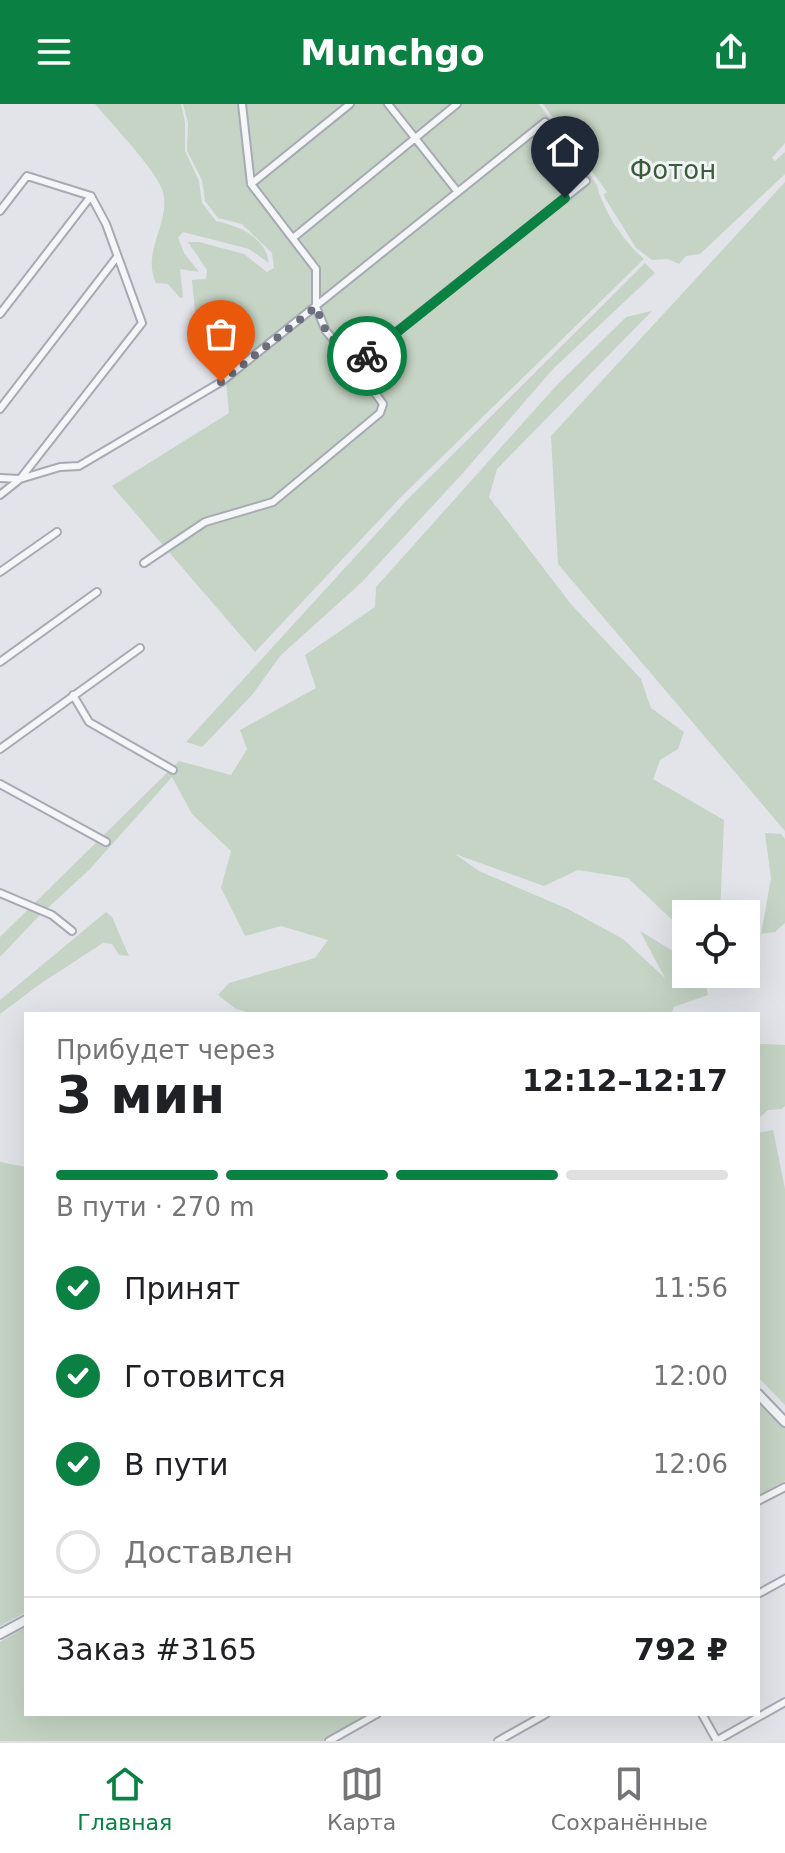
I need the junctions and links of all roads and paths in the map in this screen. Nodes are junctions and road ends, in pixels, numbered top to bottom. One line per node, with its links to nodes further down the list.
1 (242, 104): 8 (street)
2 (350, 104): 8 (street)
3 (388, 104): 6 (street)
4 (457, 104): 6 (street)
5 (545, 122): 9 (street)
6 (415, 138): 9 (street); 12 (street)
7 (586, 181): 16 (street)
8 (251, 184): 12 (street)
9 (457, 191): 14 (street)
10 (91, 196): 11 (street); 13 (street); 15 (street)
11 (0, 211)
12 (293, 238): 14 (street)
13 (117, 257): 17 (street); 19 (street)
14 (316, 307): 16 (street); 19 (street)
15 (0, 314)
16 (355, 365): 22 (street)
17 (0, 409)
18 (0, 478): 19 (street)
19 (20, 479): 20 (street)
20 (0, 495)
21 (57, 532): 23 (street)
22 (144, 563)
23 (0, 572)
24 (97, 592): 26 (street)
25 (140, 648): 27 (street)
26 (0, 662)
27 (73, 695): 28 (street); 29 (street)
28 (0, 749)
29 (173, 770)
30 (0, 784): 31 (street)
31 (106, 842)
32 (0, 893): 33 (street)
33 (72, 931)
34 (760, 1396): 35 (street)
35 (785, 1422)
36 (785, 1487): 37 (street)
37 (760, 1500)
38 (785, 1579): 39 (street)
39 (760, 1593)
40 (24, 1621): 41 (street)
41 (0, 1634)
42 (785, 1702): 48 (street)
43 (373, 1716): 46 (street)
44 (542, 1716): 47 (street)
45 (703, 1716): 48 (street)
46 (329, 1741)
47 (498, 1741)
48 (716, 1741)

